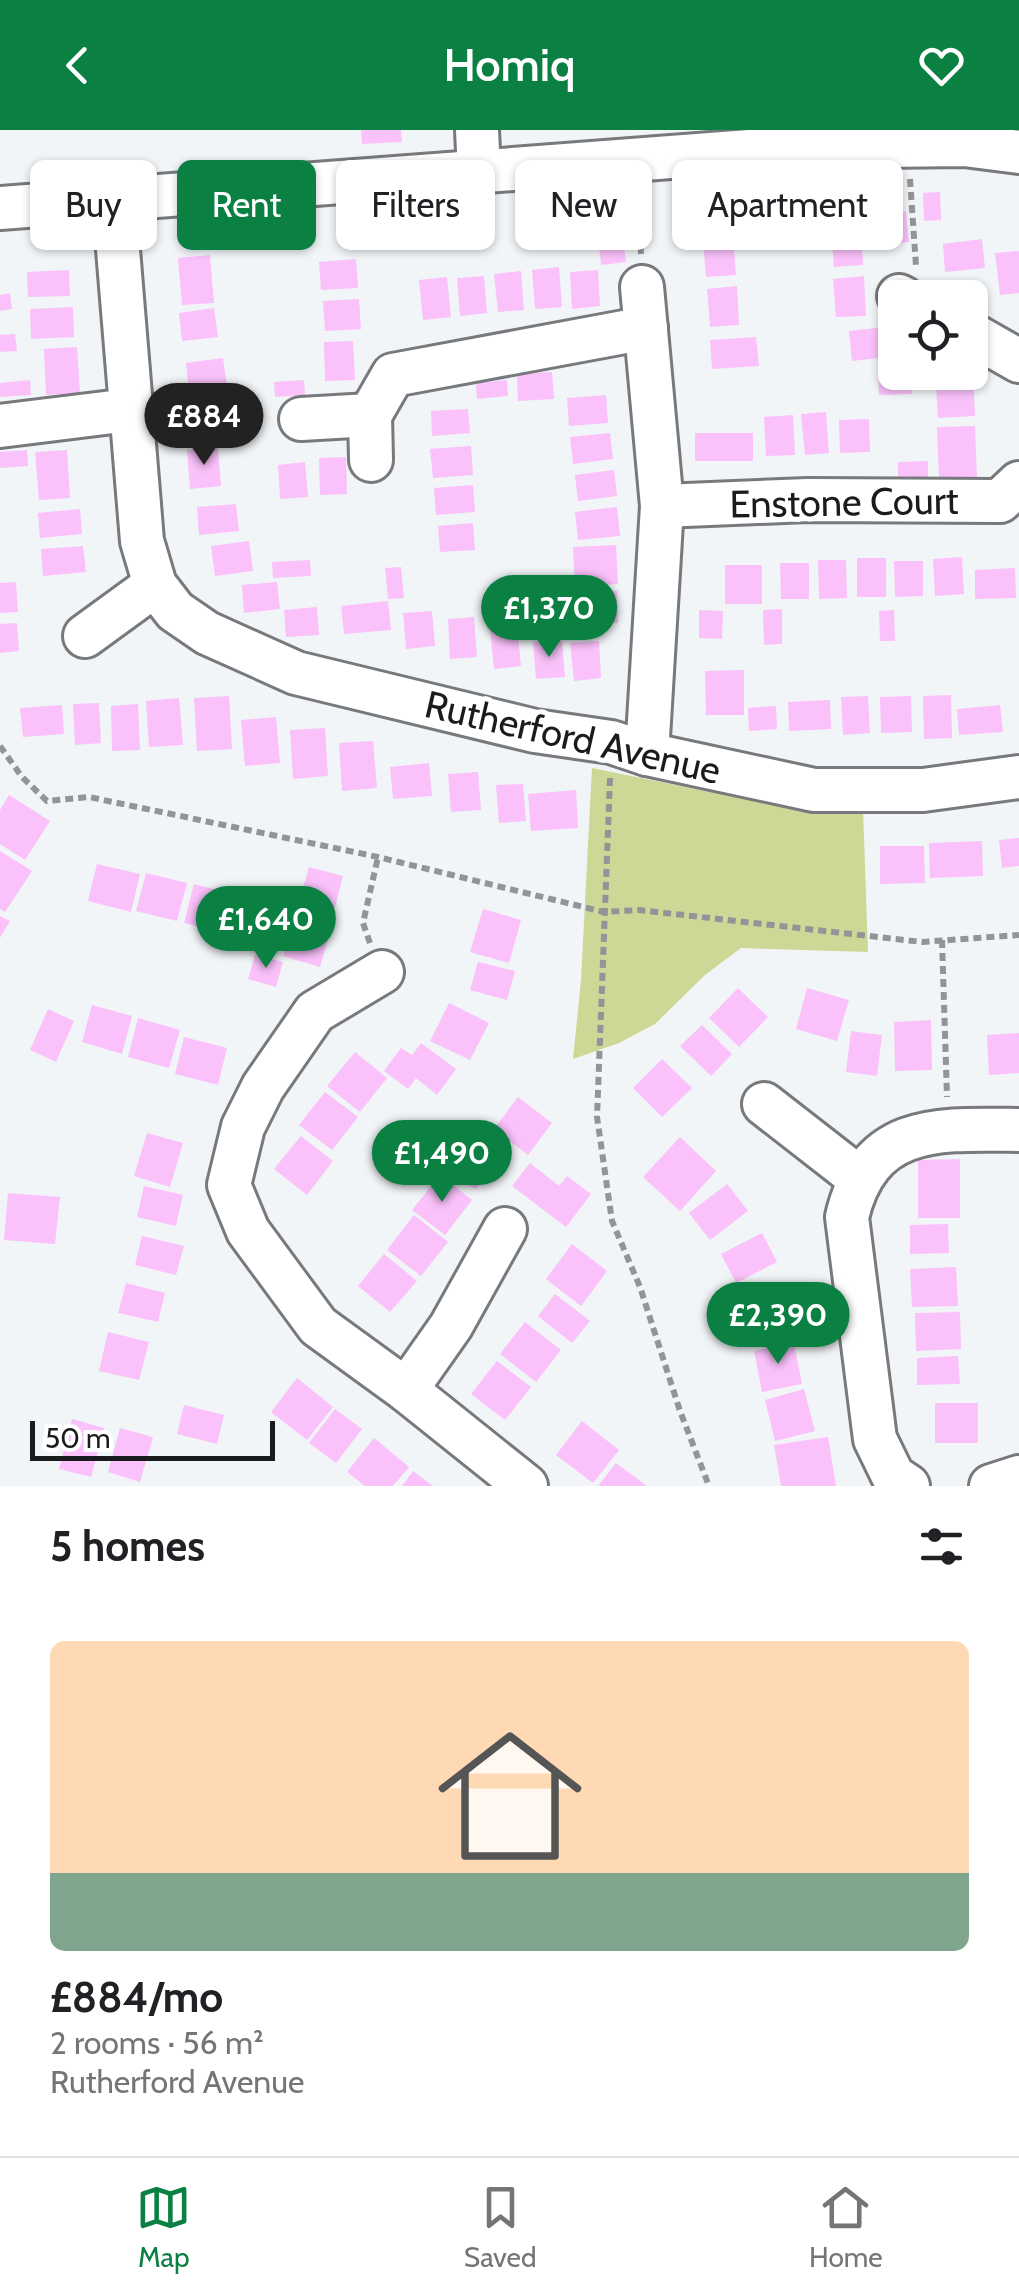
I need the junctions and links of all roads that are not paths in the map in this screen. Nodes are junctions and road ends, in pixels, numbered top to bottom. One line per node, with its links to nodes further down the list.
1 (477, 130): 3 (street)
2 (1019, 152): 4 (street)
3 (478, 160)
4 (495, 171)
5 (336, 183): 6 (street)
6 (157, 198)
7 (30, 206): 8 (street)
8 (0, 208)
9 (118, 250): 12 (street)
10 (988, 343): 11 (street)
11 (1019, 361)
12 (129, 410): 15 (street); 19 (street)
13 (370, 415): 14 (street); 16 (street); 18 (street)
14 (301, 419)
15 (0, 426)
16 (372, 460)
17 (1019, 483): 18 (street, Enstone Court)
18 (662, 506): 21 (street)
19 (154, 586): 20 (street); 21 (street, Rutherford Avenue)
20 (85, 636)
21 (629, 748): 22 (street, Rutherford Avenue)
22 (1019, 778)
23 (382, 972): 28 (street)
24 (764, 1104): 26 (street)
25 (1019, 1130): 26 (street)
26 (859, 1178): 31 (street)
27 (504, 1229): 28 (street)
28 (406, 1390): 30 (street)
29 (1019, 1477): 32 (street)
30 (526, 1486)
31 (908, 1486)
32 (991, 1486)

